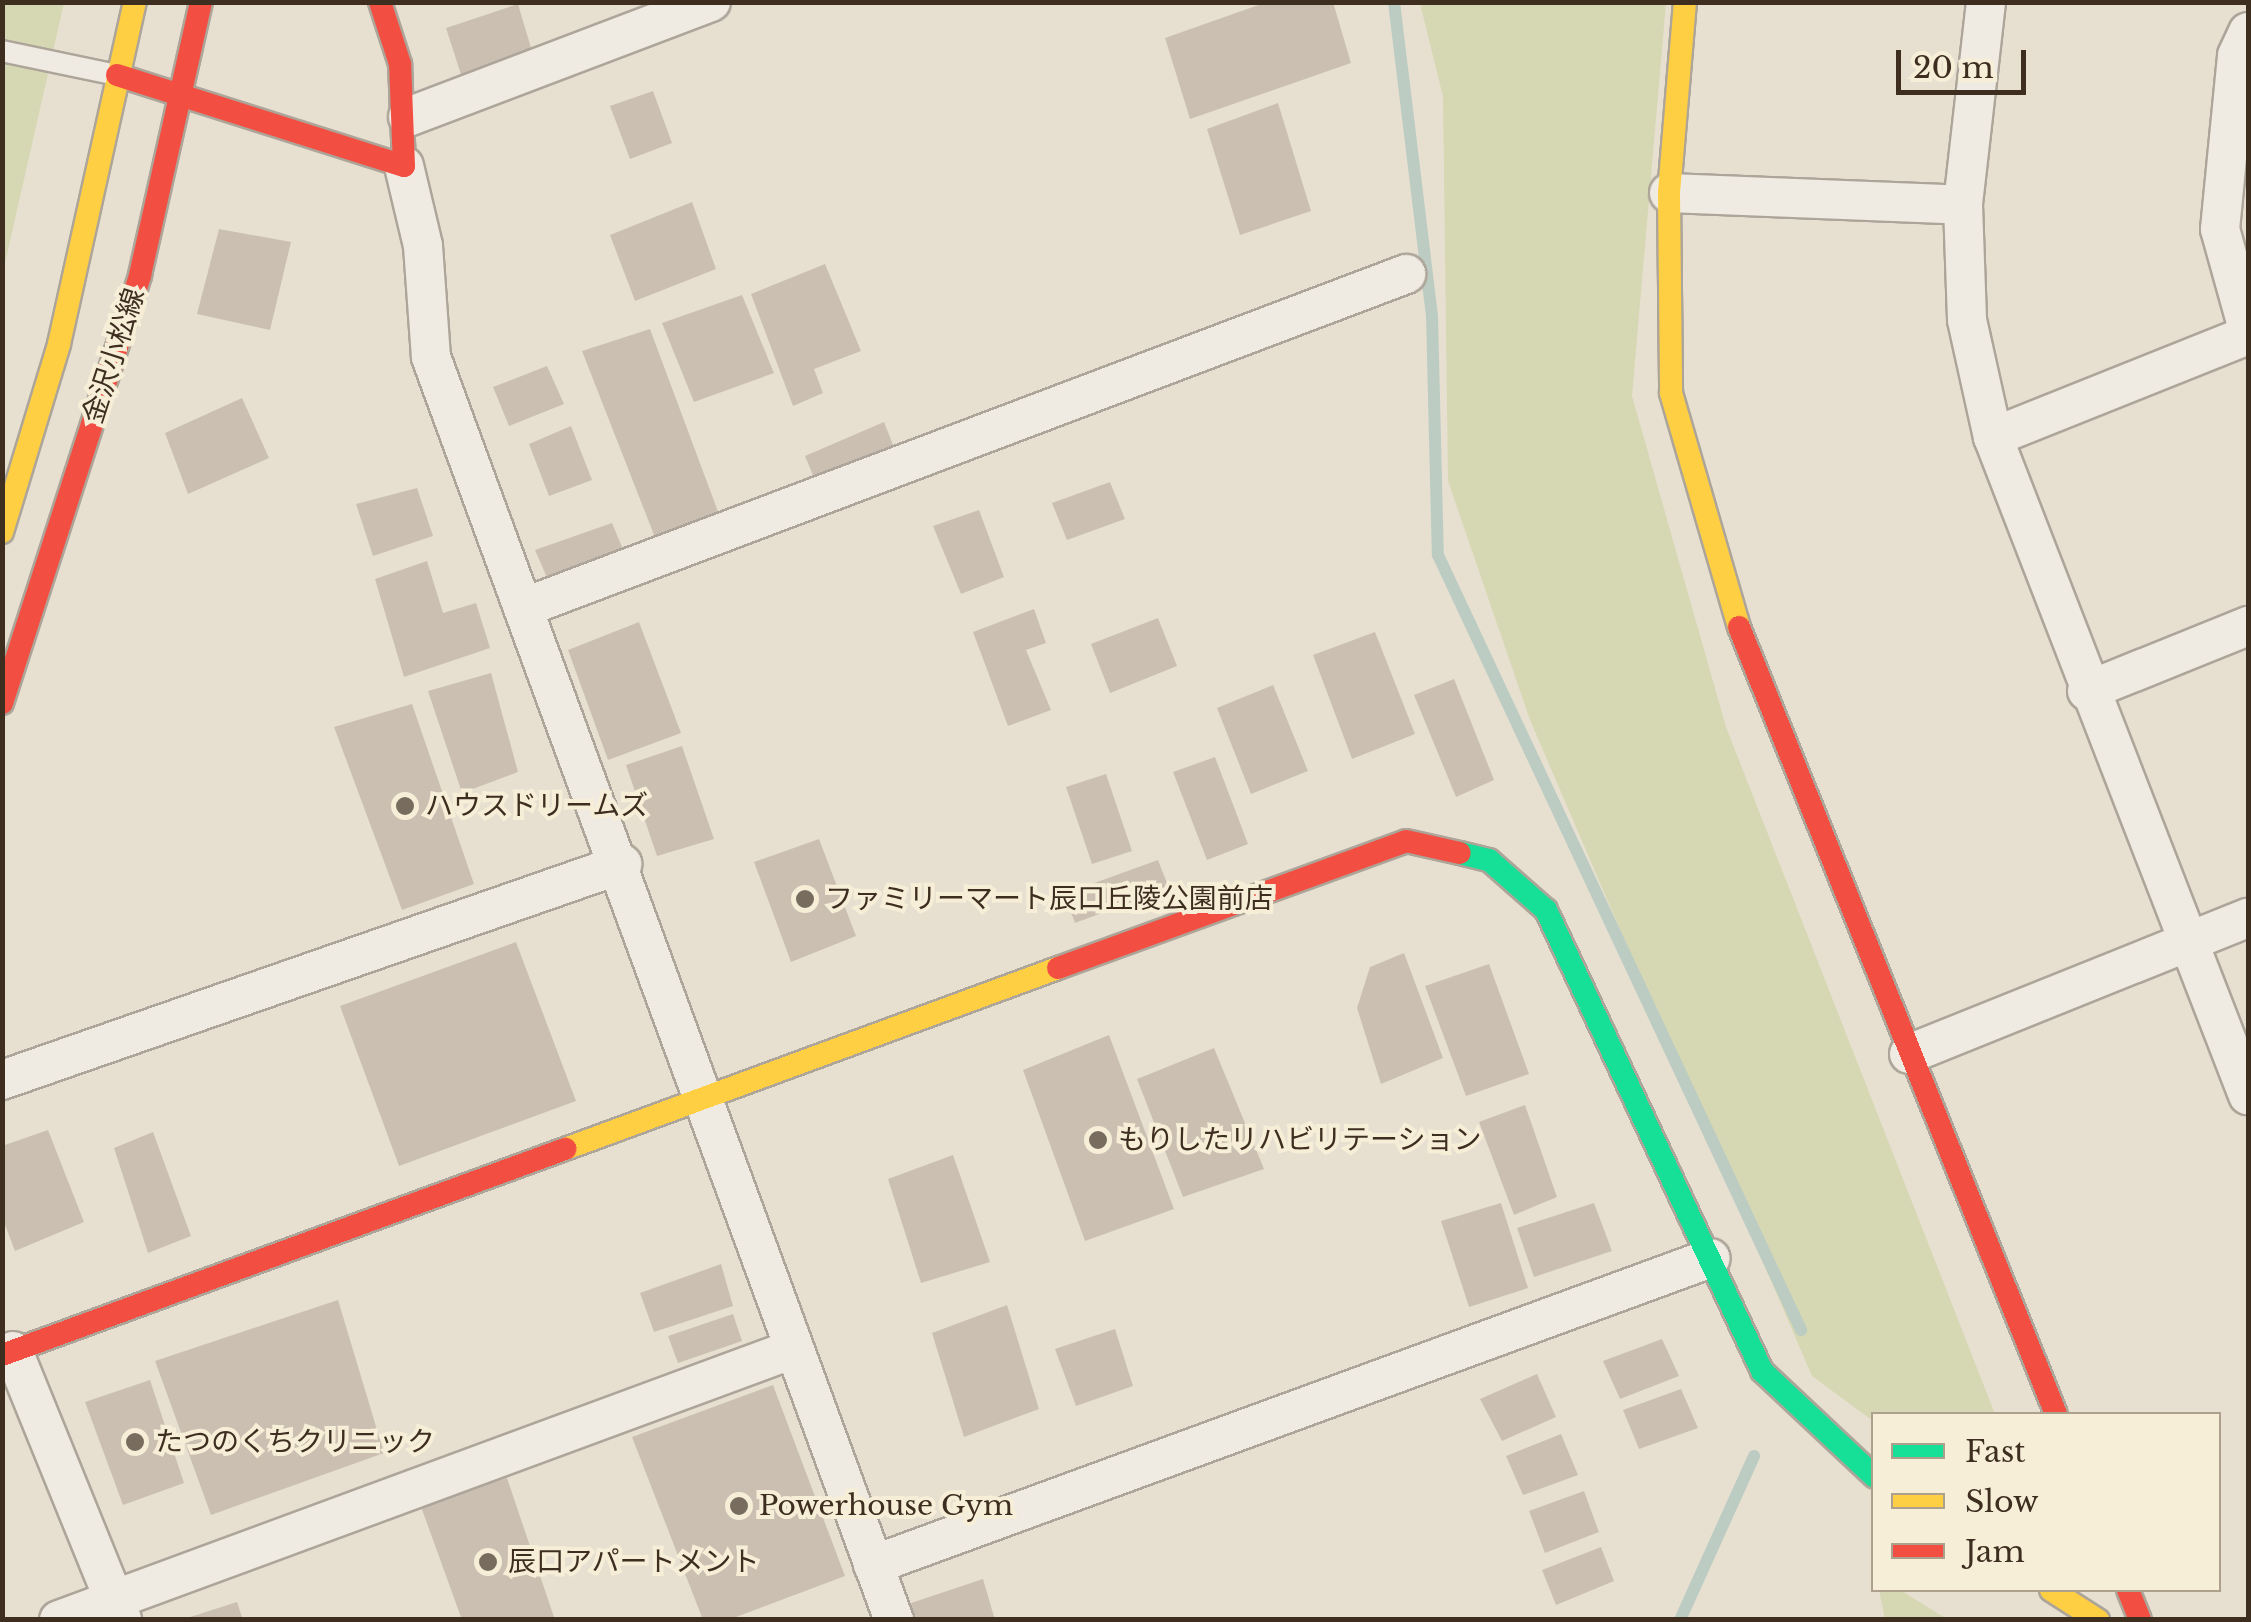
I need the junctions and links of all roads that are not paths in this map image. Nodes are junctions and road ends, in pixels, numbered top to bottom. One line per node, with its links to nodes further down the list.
1 (135, 2): 9 (street, 金沢小松線)
2 (202, 2): 10 (street, 金沢小松線)
3 (380, 2): 11 (street)
4 (711, 2): 11 (street)
5 (1685, 2): 13 (street)
6 (1986, 2): 14 (street)
7 (2248, 32): 16 (street)
8 (2, 51): 9 (lane)
9 (117, 75): 10 (street); 18 (street, 金沢小松線)
10 (183, 94): 12 (street); 22 (street, 金沢小松線)
11 (408, 117): 12 (street)
12 (404, 166): 19 (street)
13 (1669, 193): 14 (street); 26 (street)
14 (1963, 205): 17 (street)
15 (1406, 274): 19 (street)
16 (2248, 332): 17 (street)
17 (1992, 437): 21 (street)
18 (2, 532)
19 (528, 606): 23 (street)
20 (2248, 626): 21 (street)
21 (2086, 691): 25 (street)
22 (2, 703)
23 (622, 864): 27 (street); 29 (street)
24 (2248, 918): 25 (street)
25 (2188, 942): 26 (street); 28 (street)
26 (1909, 1054): 33 (street)
27 (2, 1080)
28 (2248, 1095)
29 (708, 1098): 30 (street); 31 (street); 32 (street)
30 (1712, 1258): 34 (street); 35 (street)
31 (793, 1349): 35 (street); 38 (street)
32 (8, 1353): 38 (street)
33 (2055, 1412)
34 (1871, 1473)
35 (874, 1565): 40 (street)
36 (2054, 1592): 41 (street)
37 (2129, 1592): 42 (street)
38 (118, 1610): 39 (street)
39 (59, 1620)
40 (894, 1620)
41 (2098, 1620)
42 (2140, 1620)

